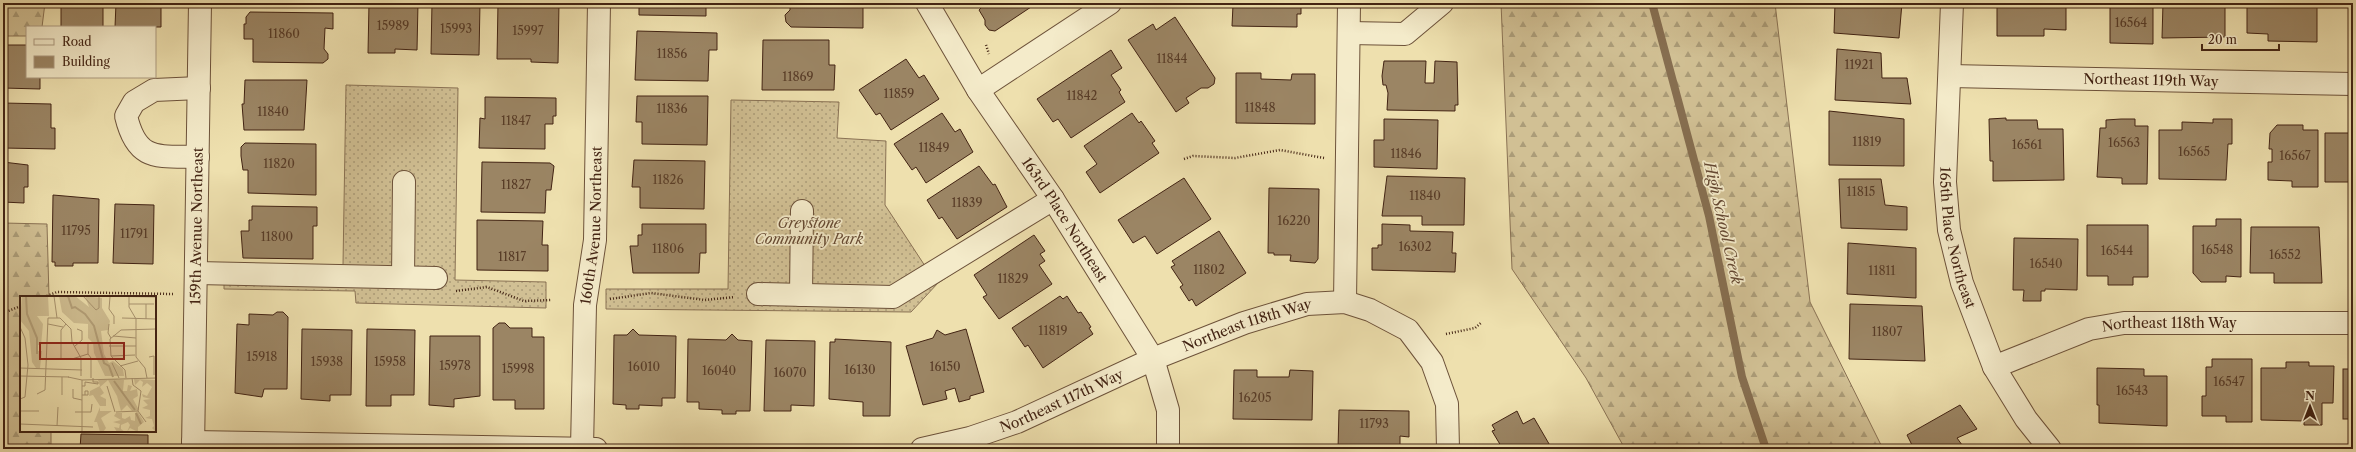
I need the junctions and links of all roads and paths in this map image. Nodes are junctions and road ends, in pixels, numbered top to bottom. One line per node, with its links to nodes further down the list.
1 (200, 3): 13 (street, 159th Avenue Northeast)
2 (599, 3): 39 (street, 160th Avenue Northeast)
3 (927, 3): 14 (street, 163rd Place Northeast)
4 (1110, 3): 14 (street)
5 (1349, 3): 8 (street)
6 (1442, 3): 8 (street)
7 (1952, 3): 11 (street, 165th Place Northeast)
8 (1349, 33): 30 (street)
9 (986, 45): 10 (path)
10 (990, 58)
11 (1950, 76): 12 (street, Northeast 119th Way); 37 (street, 165th Place Northeast)
12 (2353, 84)
13 (199, 88): 15 (street, 159th Avenue Northeast); 15 (street)
14 (978, 90): 19 (street, 163rd Place Northeast)
15 (198, 157): 21 (street, 159th Avenue Northeast)
16 (1184, 158): 17 (path)
17 (1328, 159)
18 (404, 182): 22 (street)
19 (1053, 198): 26 (street); 36 (street, 163rd Place Northeast)
20 (802, 211): 26 (street)
21 (197, 273): 22 (street); 38 (street, 159th Avenue Northeast)
22 (403, 277): 23 (street)
23 (436, 278): 29 (path)
24 (174, 294): 27 (path)
25 (758, 294): 26 (street); 28 (path)
26 (801, 295)
27 (46, 296)
28 (610, 299)
29 (552, 300)
30 (1345, 302): 36 (street, Northeast 118th Way); 42 (street)
31 (20, 306): 32 (path)
32 (3, 313)
33 (1482, 322): 35 (path)
34 (2353, 323): 37 (street, Northeast 118th Way)
35 (1446, 334)
36 (1152, 359): 40 (street, Northeast 117th Way); 41 (street, 163rd Place Northeast)
37 (1994, 367): 43 (street, 165th Place Northeast)
38 (193, 446): 39 (street)
39 (589, 449)
40 (922, 449)
41 (1168, 449)
42 (1448, 449)
43 (2050, 449)

